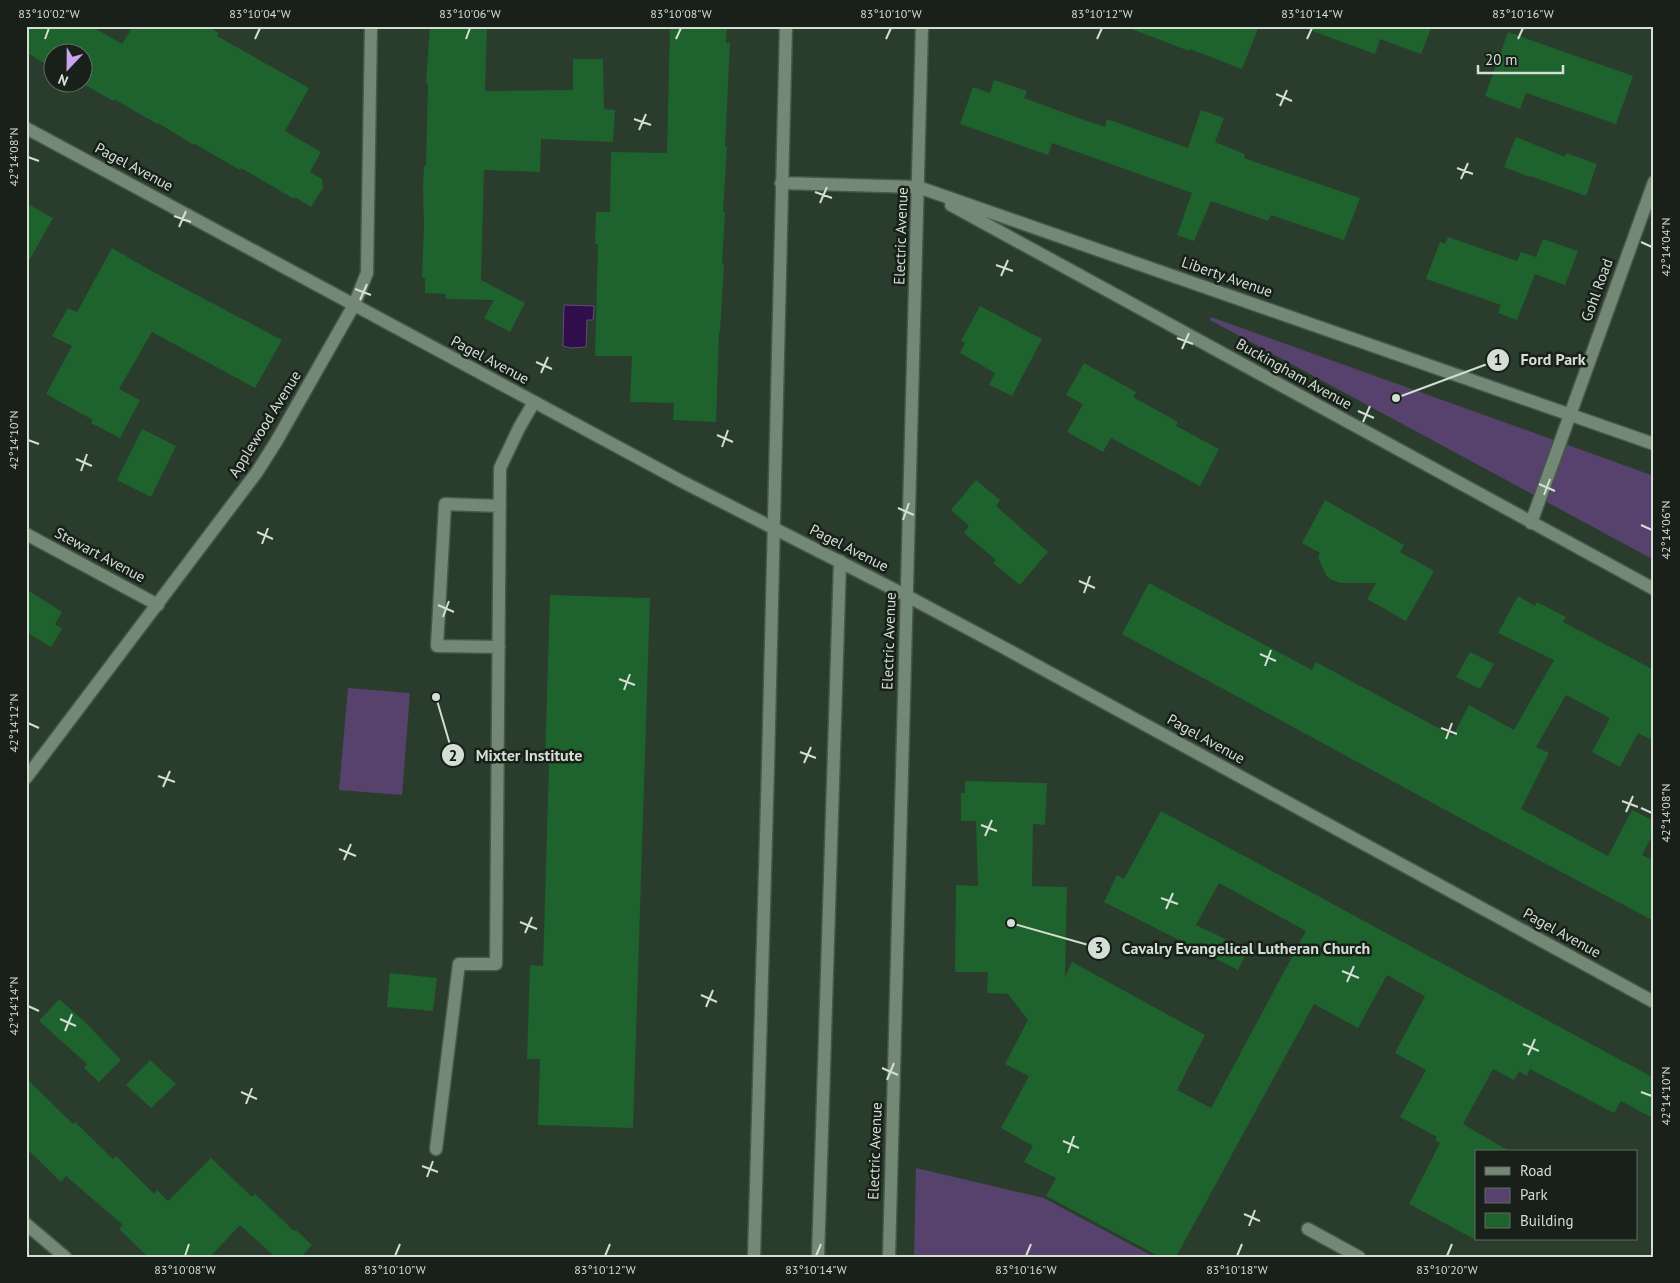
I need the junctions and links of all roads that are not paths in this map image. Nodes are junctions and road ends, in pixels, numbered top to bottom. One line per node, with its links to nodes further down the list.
1 (371, 26): 8 (street, Applewood Avenue)
2 (786, 26): 5 (street)
3 (922, 26): 7 (street, Electric Avenue)
4 (26, 128): 8 (street, Pagel Avenue)
5 (781, 182): 7 (street, Liberty Avenue); 14 (street)
6 (1654, 182): 10 (street, Gohl Road)
7 (918, 187): 10 (street, Liberty Avenue); 13 (street, Buckingham Avenue); 18 (street, Electric Avenue)
8 (354, 305): 9 (street, Pagel Avenue); 19 (street, Applewood Avenue)
9 (534, 402): 12 (street); 14 (street, Pagel Avenue)
10 (1570, 414): 11 (street, Liberty Avenue); 13 (street, Gohl Road)
11 (1654, 444)
12 (500, 506): 20 (street); 20 (street)
13 (1531, 522): 17 (street, Buckingham Avenue)
14 (773, 528): 16 (street, Pagel Avenue); 26 (street)
15 (26, 534): 19 (street, Stewart Avenue)
16 (840, 561): 18 (street, Pagel Avenue); 28 (street)
17 (1654, 589)
18 (907, 596): 22 (street, Pagel Avenue); 29 (street, Electric Avenue)
19 (158, 605): 21 (street, Applewood Avenue)
20 (499, 648): 23 (street)
21 (26, 778)
22 (1654, 1002)
23 (436, 1149)
24 (26, 1224): 27 (street)
25 (1308, 1229): 30 (street)
26 (753, 1256)
27 (65, 1257)
28 (818, 1257)
29 (889, 1257)
30 (1359, 1257)

